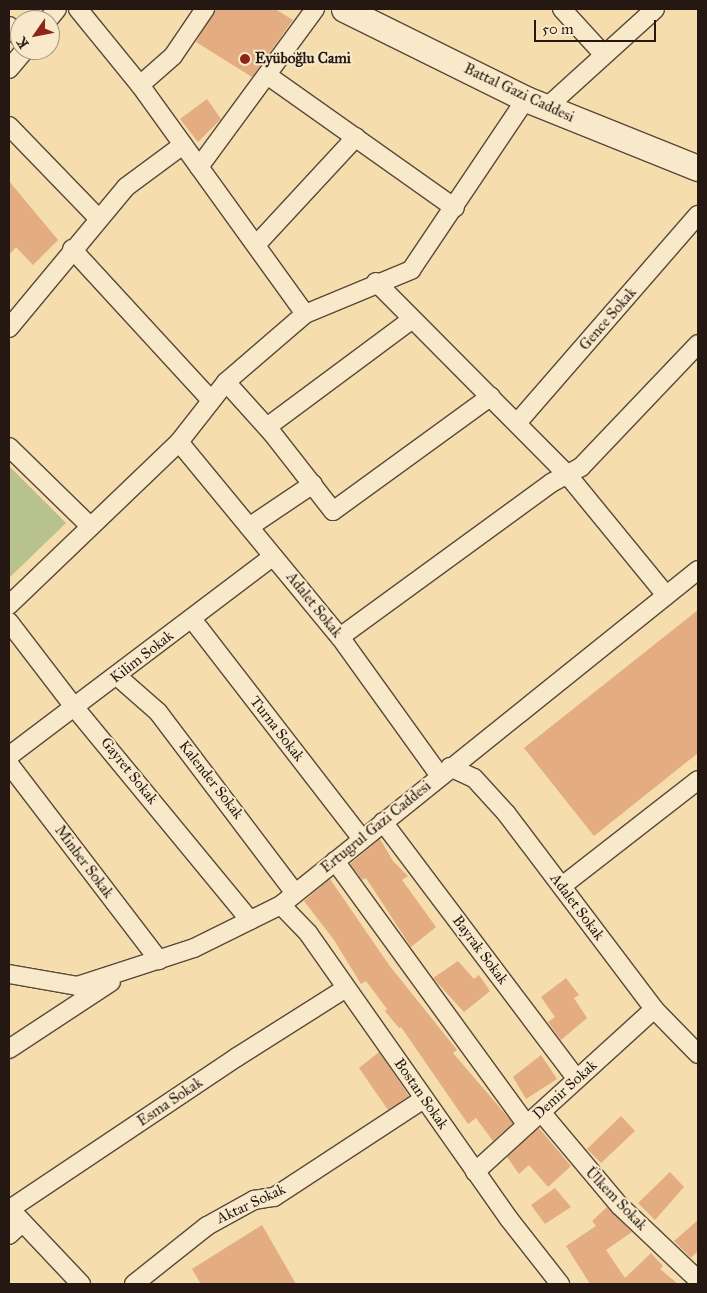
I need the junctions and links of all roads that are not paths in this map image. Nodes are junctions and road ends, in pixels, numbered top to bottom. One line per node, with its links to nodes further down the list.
1 (78, 9): 9 (street)
2 (205, 9): 9 (street)
3 (315, 9): 8 (street)
4 (344, 9): 10 (street, Battal Gazi Caddesi)
5 (562, 9): 7 (street)
6 (655, 9): 7 (street)
7 (604, 55): 10 (street)
8 (267, 75): 12 (street); 14 (street)
9 (140, 85): 13 (street)
10 (536, 103): 15 (street, Battal Gazi Caddesi); 16 (street)
11 (9, 126): 18 (street)
12 (356, 138): 16 (street); 19 (street)
13 (183, 145): 14 (street); 18 (street)
14 (199, 167): 19 (street)
15 (698, 168)
16 (455, 208): 21 (street)
17 (698, 214): 29 (street, Gence Sokak)
18 (99, 220): 20 (street)
19 (256, 245): 22 (street)
20 (72, 249): 24 (street); 28 (street)
21 (376, 282): 22 (street); 23 (street)
22 (305, 314): 26 (street)
23 (411, 320): 27 (street); 30 (street)
24 (9, 328)
25 (697, 348): 33 (street)
26 (226, 382): 28 (street); 30 (street)
27 (491, 396): 29 (street); 34 (street)
28 (211, 400): 31 (street)
29 (517, 423): 33 (street)
30 (267, 427): 34 (street)
31 (178, 442): 35 (street); 36 (street, Adalet Sokak)
32 (9, 447): 35 (street)
33 (566, 473): 39 (street); 43 (street)
34 (313, 484): 36 (street)
35 (90, 526): 40 (street)
36 (249, 527): 37 (street, Adalet Sokak)
37 (273, 556): 41 (street, Kilim Sokak); 43 (street, Adalet Sokak)
38 (698, 570): 39 (street, Ertugrul Gazi Caddesi)
39 (666, 595): 48 (street, Ertugrul Gazi Caddesi)
40 (9, 604)
41 (192, 619): 44 (street, Kilim Sokak); 51 (street, Turna Sokak)
42 (9, 622): 45 (street, Gayret Sokak)
43 (340, 637): 48 (street, Adalet Sokak)
44 (117, 676): 45 (street, Kilim Sokak); 54 (street, Kalender Sokak)
45 (75, 708): 46 (street, Kilim Sokak); 56 (street, Gayret Sokak)
46 (9, 756)
47 (9, 764): 57 (street, Minber Sokak)
48 (445, 771): 50 (street, Ertugrul Gazi Caddesi); 53 (street, Adalet Sokak)
49 (698, 780): 53 (street)
50 (383, 822): 51 (street, Ertugrul Gazi Caddesi); 64 (street, Bayrak Sokak)
51 (362, 839): 52 (street, Ertugrul Gazi Caddesi)
52 (335, 861): 54 (street, Ertugrul Gazi Caddesi); 67 (street)
53 (562, 886): 61 (street, Adalet Sokak)
54 (295, 893): 55 (street, Ertugrul Gazi Caddesi)
55 (281, 904): 56 (street, Ertugrul Gazi Caddesi); 60 (street, Bostan Sokak)
56 (250, 920): 57 (street, Ertugrul Gazi Caddesi)
57 (159, 960): 58 (street, Ertugrul Gazi Caddesi)
58 (130, 969): 59 (street, Ertugrul Gazi Caddesi); 62 (street)
59 (9, 974)
60 (346, 988): 65 (street, Bostan Sokak); 69 (street, Esma Sokak)
61 (654, 1009): 63 (street, Adalet Sokak); 64 (street, Demir Sokak)
62 (9, 1049)
63 (698, 1054)
64 (578, 1079): 66 (street, Demir Sokak)
65 (424, 1099): 68 (street, Bostan Sokak); 74 (street, Aktar Sokak)
66 (541, 1112): 67 (street, Demir Sokak); 72 (street, Ülkem Sokak)
67 (527, 1125): 68 (street, Demir Sokak)
68 (475, 1172): 75 (street, Bostan Sokak)
69 (10, 1208): 70 (street, Esma Sokak)
70 (22, 1223): 71 (street); 73 (street, Esma Sokak)
71 (9, 1235)
72 (698, 1280)
73 (81, 1284)
74 (134, 1284)
75 (560, 1284)

